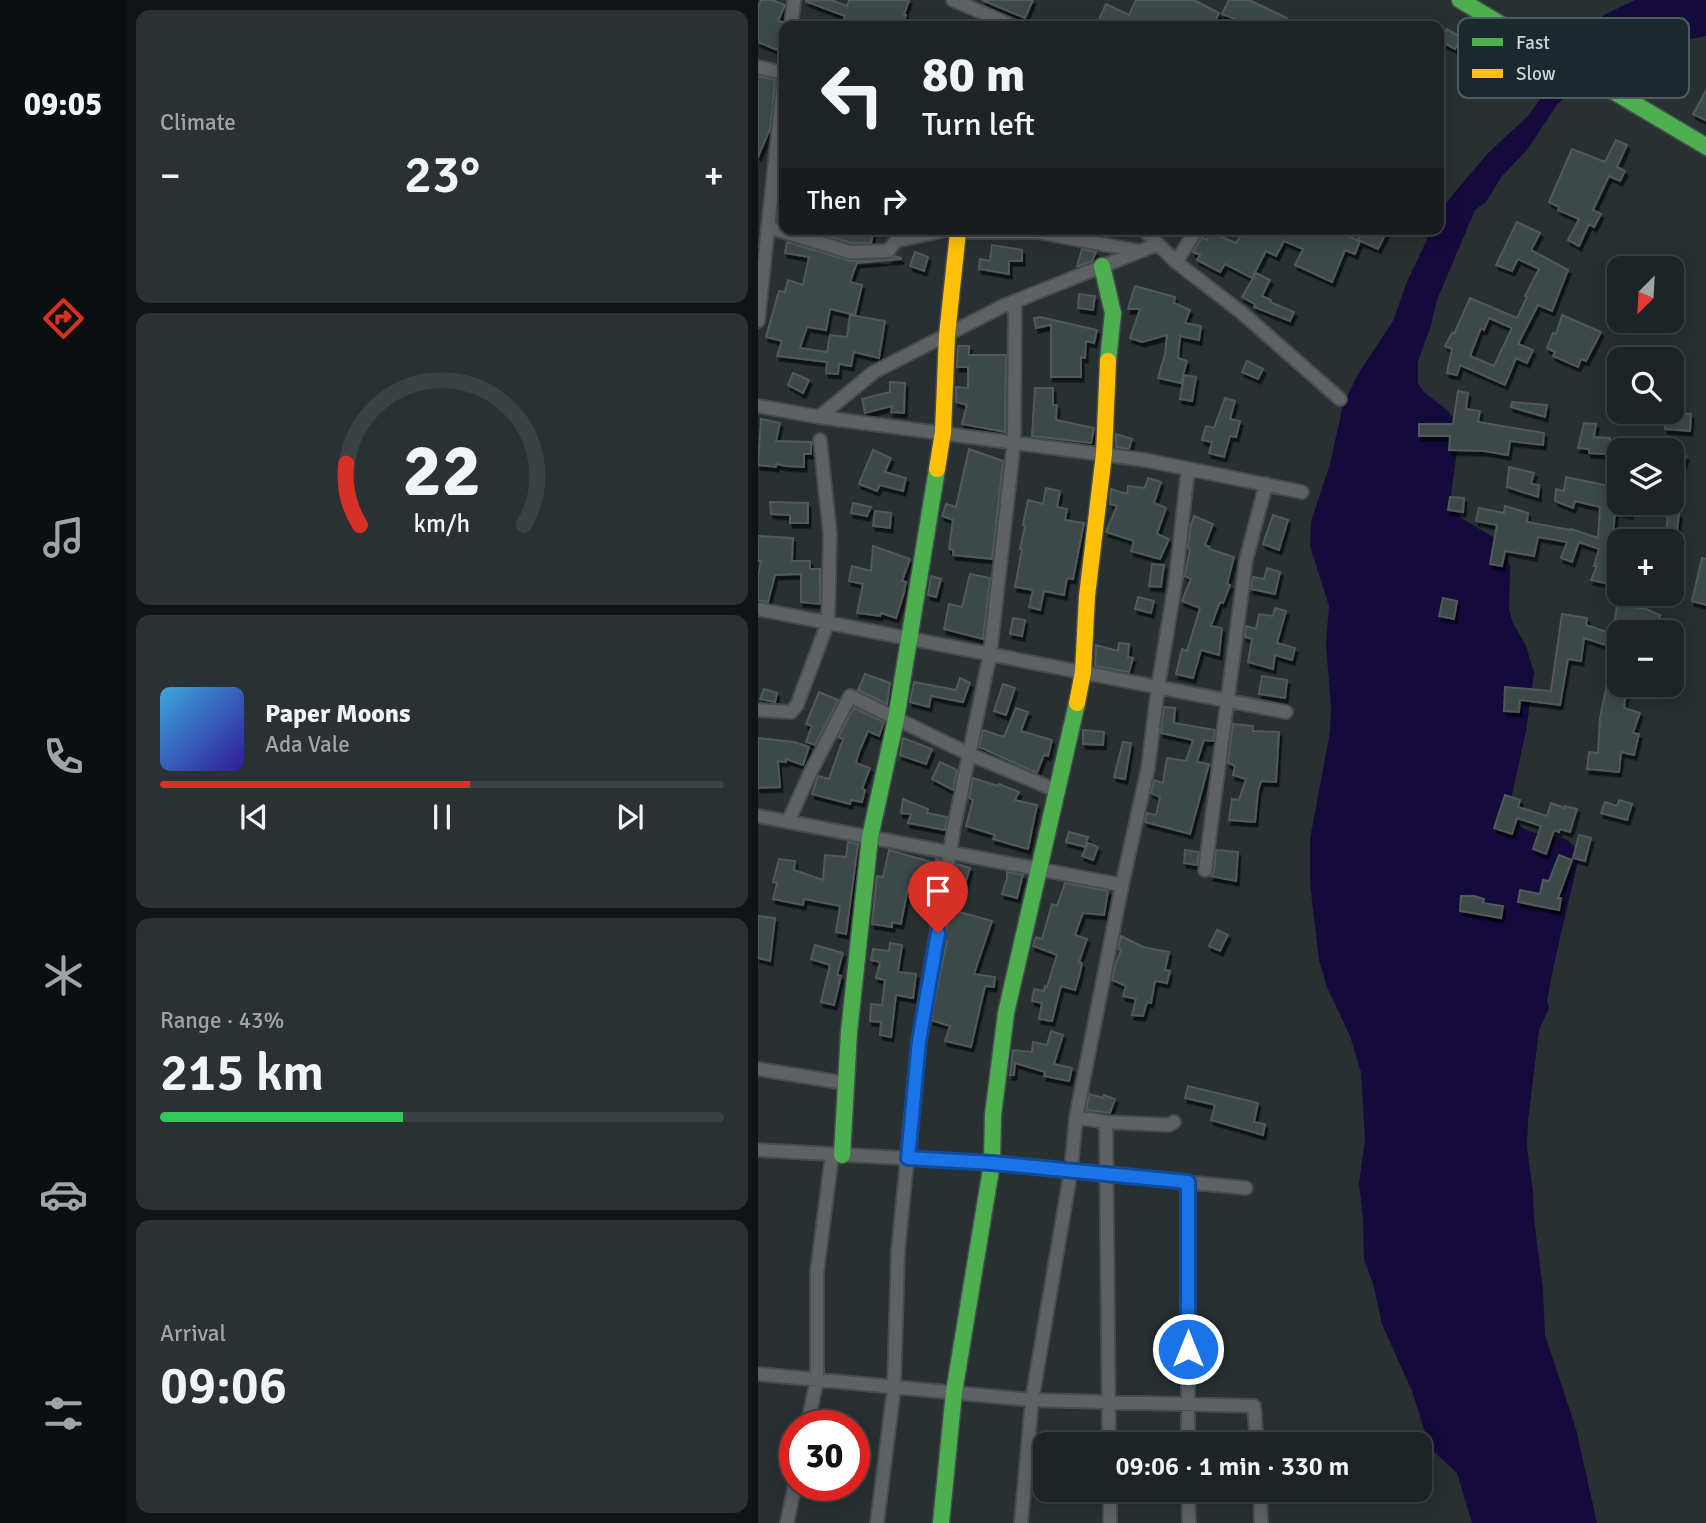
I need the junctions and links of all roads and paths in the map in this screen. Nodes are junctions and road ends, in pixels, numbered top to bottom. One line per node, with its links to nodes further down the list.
1 (794, 0): 5 (street)
2 (953, 0): 6 (street)
3 (1460, 0): 4 (street)
4 (1490, 18)
5 (792, 21)
6 (1001, 21)
7 (758, 66): 8 (street)
8 (779, 73)
9 (1623, 98): 11 (street)
10 (779, 122): 12 (street)
11 (1706, 147)
12 (768, 227): 13 (street); 25 (street)
13 (779, 230)
14 (794, 235): 15 (street)
15 (897, 235)
16 (958, 235): 26 (street)
17 (1053, 235): 21 (street)
18 (1149, 235): 20 (street)
19 (1193, 235): 22 (street)
20 (1158, 244): 21 (street); 22 (street)
21 (1140, 252): 23 (street)
22 (1176, 262): 27 (street)
23 (1102, 267): 24 (street); 33 (street)
24 (1015, 301): 26 (street); 32 (street)
25 (758, 321)
26 (947, 335): 29 (street); 30 (street)
27 (1340, 399)
28 (758, 406): 29 (street)
29 (819, 417): 30 (street)
30 (943, 432): 32 (street); 39 (street)
31 (820, 440): 38 (street)
32 (1014, 442): 33 (street); 40 (street)
33 (1103, 454): 34 (street); 41 (street)
34 (1188, 469): 35 (street); 42 (street)
35 (1266, 485): 36 (street); 43 (street)
36 (1302, 492)
37 (758, 609): 38 (street)
38 (828, 622): 39 (street); 44 (street)
39 (910, 638): 40 (street); 46 (street)
40 (990, 654): 41 (street); 47 (street)
41 (1082, 672): 42 (street); 48 (street)
42 (1158, 687): 43 (street); 55 (street)
43 (1228, 701): 45 (street); 54 (street)
44 (758, 710)
45 (1286, 712)
46 (896, 719): 47 (street); 50 (street); 51 (street)
47 (969, 754): 48 (street); 52 (street)
48 (1058, 791): 53 (street)
49 (758, 816): 50 (street)
50 (788, 822): 51 (street)
51 (870, 838): 52 (street); 57 (street)
52 (952, 853): 53 (street); 63 (street)
53 (1039, 870): 55 (street); 64 (street)
54 (1205, 870)
55 (1122, 885): 58 (street)
56 (758, 1069): 57 (street)
57 (845, 1083): 62 (street)
58 (1076, 1117): 59 (street); 65 (street)
59 (1106, 1122): 60 (street); 66 (street)
60 (1174, 1122)
61 (758, 1150): 62 (street)
62 (837, 1155): 63 (street); 70 (street)
63 (908, 1158): 64 (street); 71 (street)
64 (992, 1163): 65 (street); 72 (street)
65 (1071, 1170): 66 (street); 73 (street)
66 (1107, 1174): 67 (street); 74 (street)
67 (1188, 1182): 68 (street); 75 (street)
68 (1246, 1188)
69 (758, 1374): 70 (street)
70 (817, 1380): 71 (street); 76 (street)
71 (894, 1388): 72 (street); 85 (street)
72 (954, 1392): 73 (street); 86 (street)
73 (1032, 1400): 74 (street); 87 (street)
74 (1108, 1402): 75 (street); 77 (street)
75 (1188, 1404): 78 (street); 79 (street)
76 (810, 1410)
77 (1109, 1432)
78 (1188, 1432)
79 (1256, 1432)
80 (792, 1501): 84 (street)
81 (1110, 1502): 88 (street)
82 (1188, 1502): 89 (street)
83 (1260, 1502): 90 (street)
84 (787, 1523)
85 (877, 1523)
86 (941, 1523)
87 (1021, 1523)
88 (1110, 1523)
89 (1189, 1523)
90 (1261, 1523)

